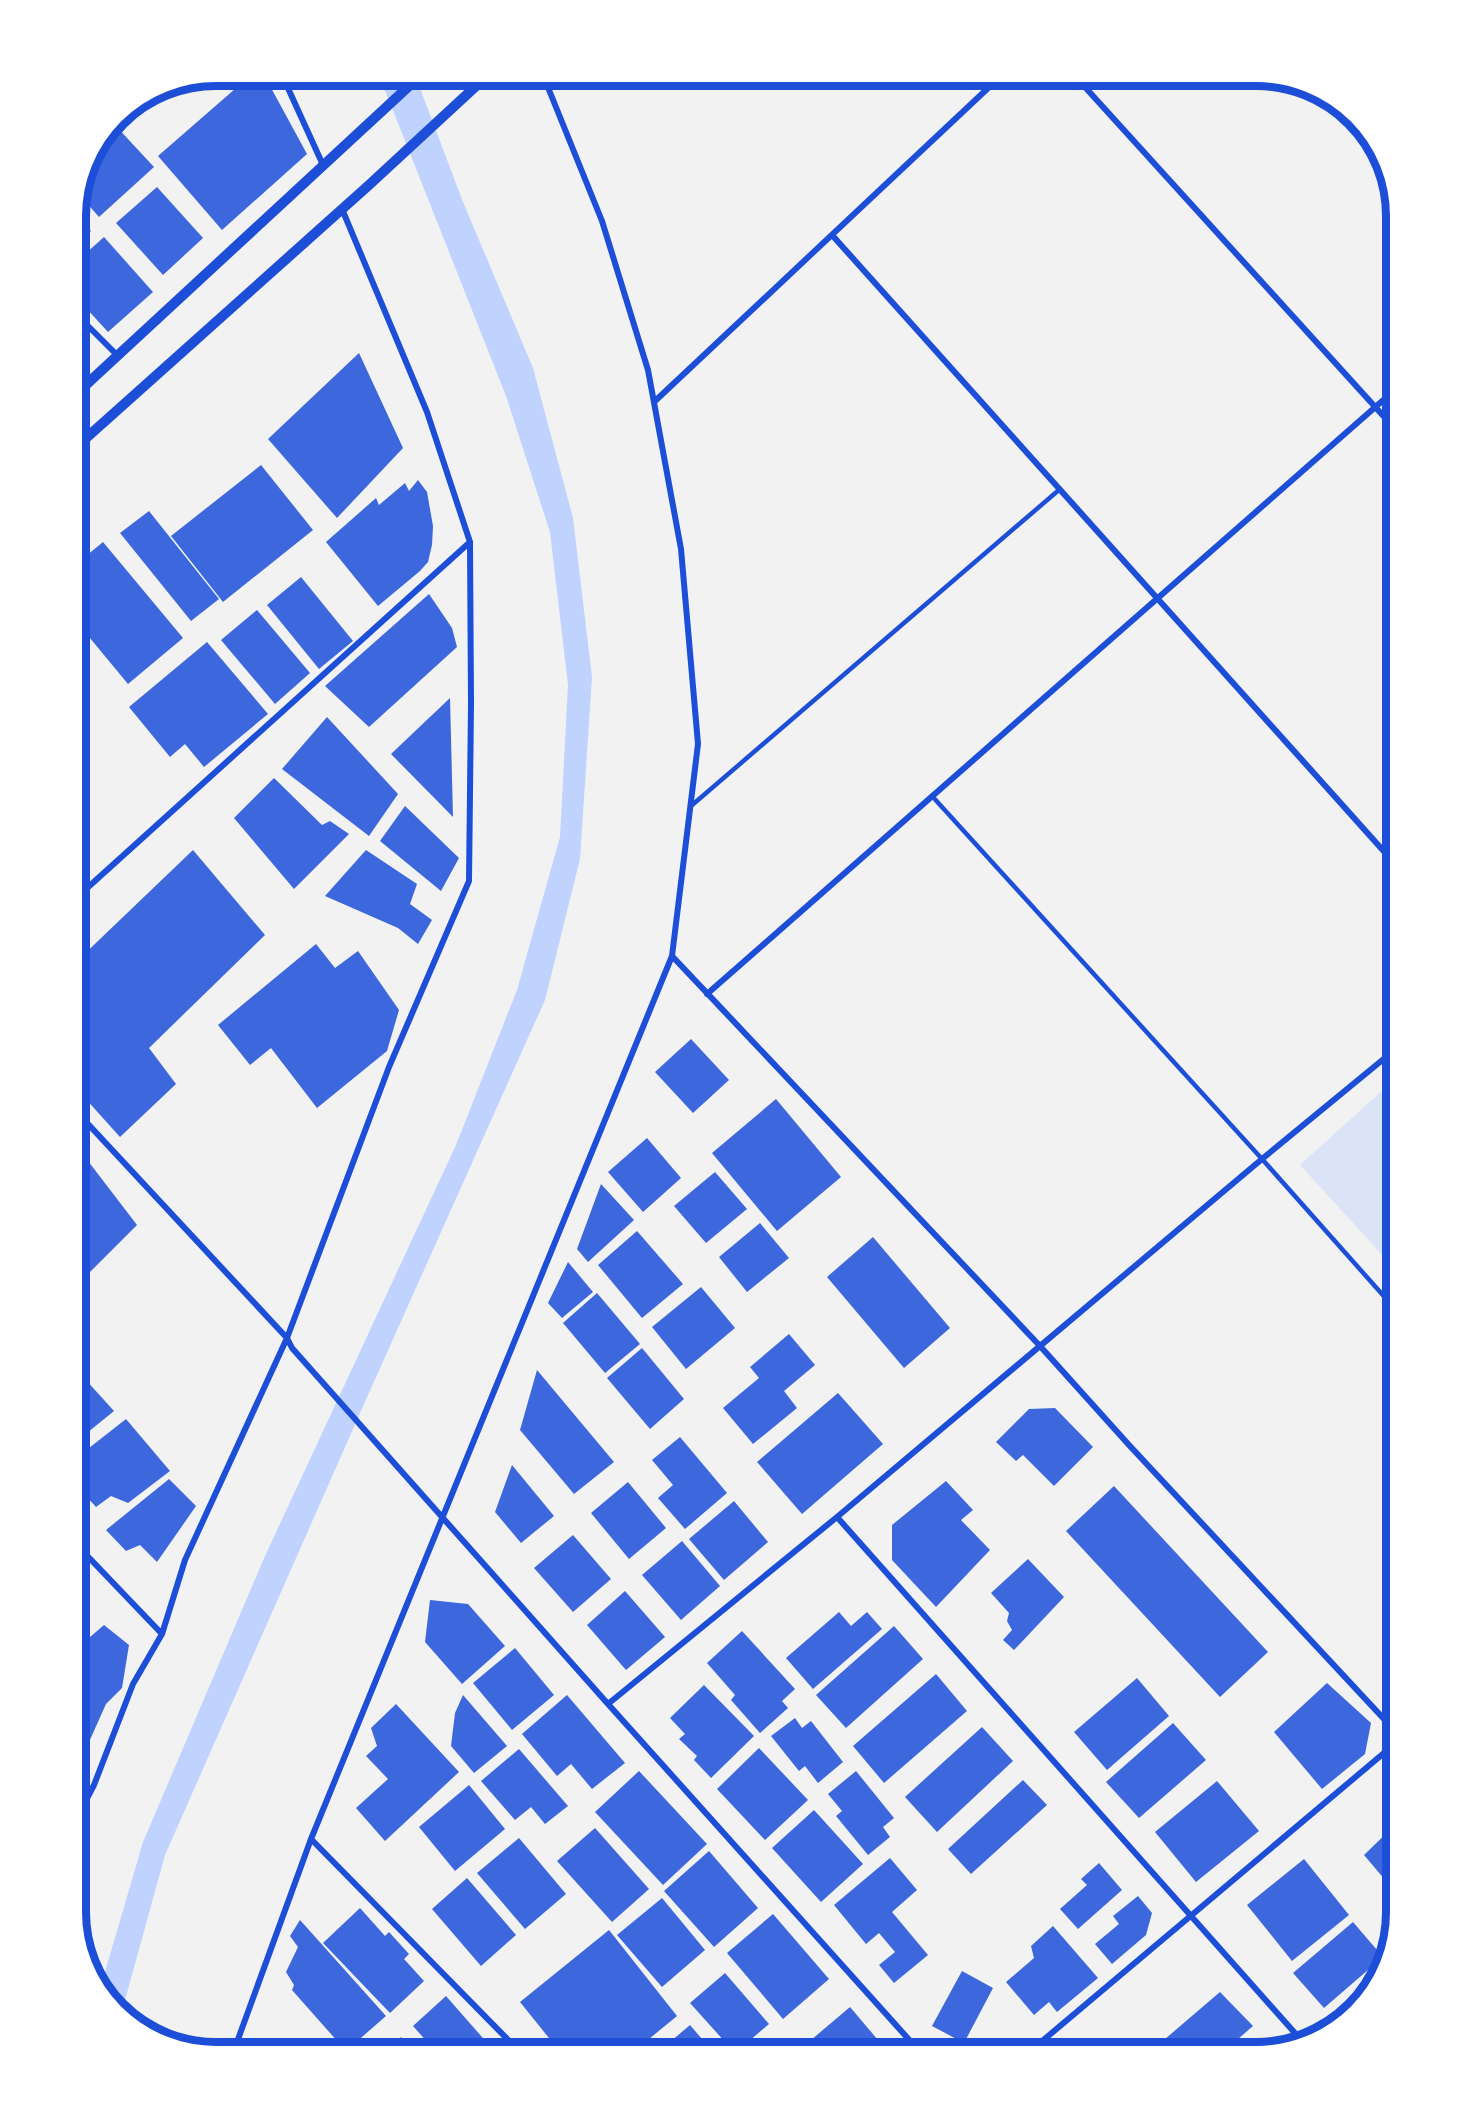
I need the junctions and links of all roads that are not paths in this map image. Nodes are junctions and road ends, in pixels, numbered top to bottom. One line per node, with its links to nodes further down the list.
1 (287, 86): 7 (street)
2 (409, 86): 7 (street)
3 (476, 86): 8 (street)
4 (547, 86): 14 (street)
5 (990, 86): 9 (street)
6 (1084, 86): 15 (street)
7 (323, 165): 11 (street)
8 (342, 209): 17 (street); 19 (street)
9 (832, 235): 14 (street); 18 (street)
10 (86, 324): 11 (street)
11 (118, 356): 12 (street)
12 (86, 385)
13 (1386, 398): 15 (street)
14 (654, 402): 22 (street)
15 (1375, 407): 16 (street); 20 (street)
16 (1386, 419)
17 (86, 438)
18 (1060, 489): 20 (street); 22 (lane)
19 (470, 542): 24 (street); 31 (street)
20 (1158, 598): 21 (street); 23 (street)
21 (932, 796): 26 (street); 29 (lane)
22 (691, 807): 25 (street)
23 (1386, 854)
24 (86, 888)
25 (672, 956): 26 (street); 33 (street)
26 (707, 994): 32 (street)
27 (1386, 1057): 29 (street)
28 (86, 1122): 31 (street)
29 (1262, 1159): 30 (lane); 32 (street)
30 (1386, 1299)
31 (287, 1338): 33 (street); 36 (street)
32 (1040, 1346): 34 (street); 38 (street)
33 (442, 1516): 37 (street); 41 (street)
34 (837, 1517): 37 (street); 42 (street)
35 (86, 1555): 36 (street)
36 (162, 1634): 40 (street)
37 (608, 1704): 46 (street)
38 (1386, 1721)
39 (1386, 1751): 42 (street)
40 (86, 1800)
41 (311, 1839): 44 (street); 45 (street)
42 (1192, 1915): 43 (street); 47 (street)
43 (1297, 2036)
44 (237, 2042)
45 (510, 2042)
46 (911, 2042)
47 (1041, 2042)

